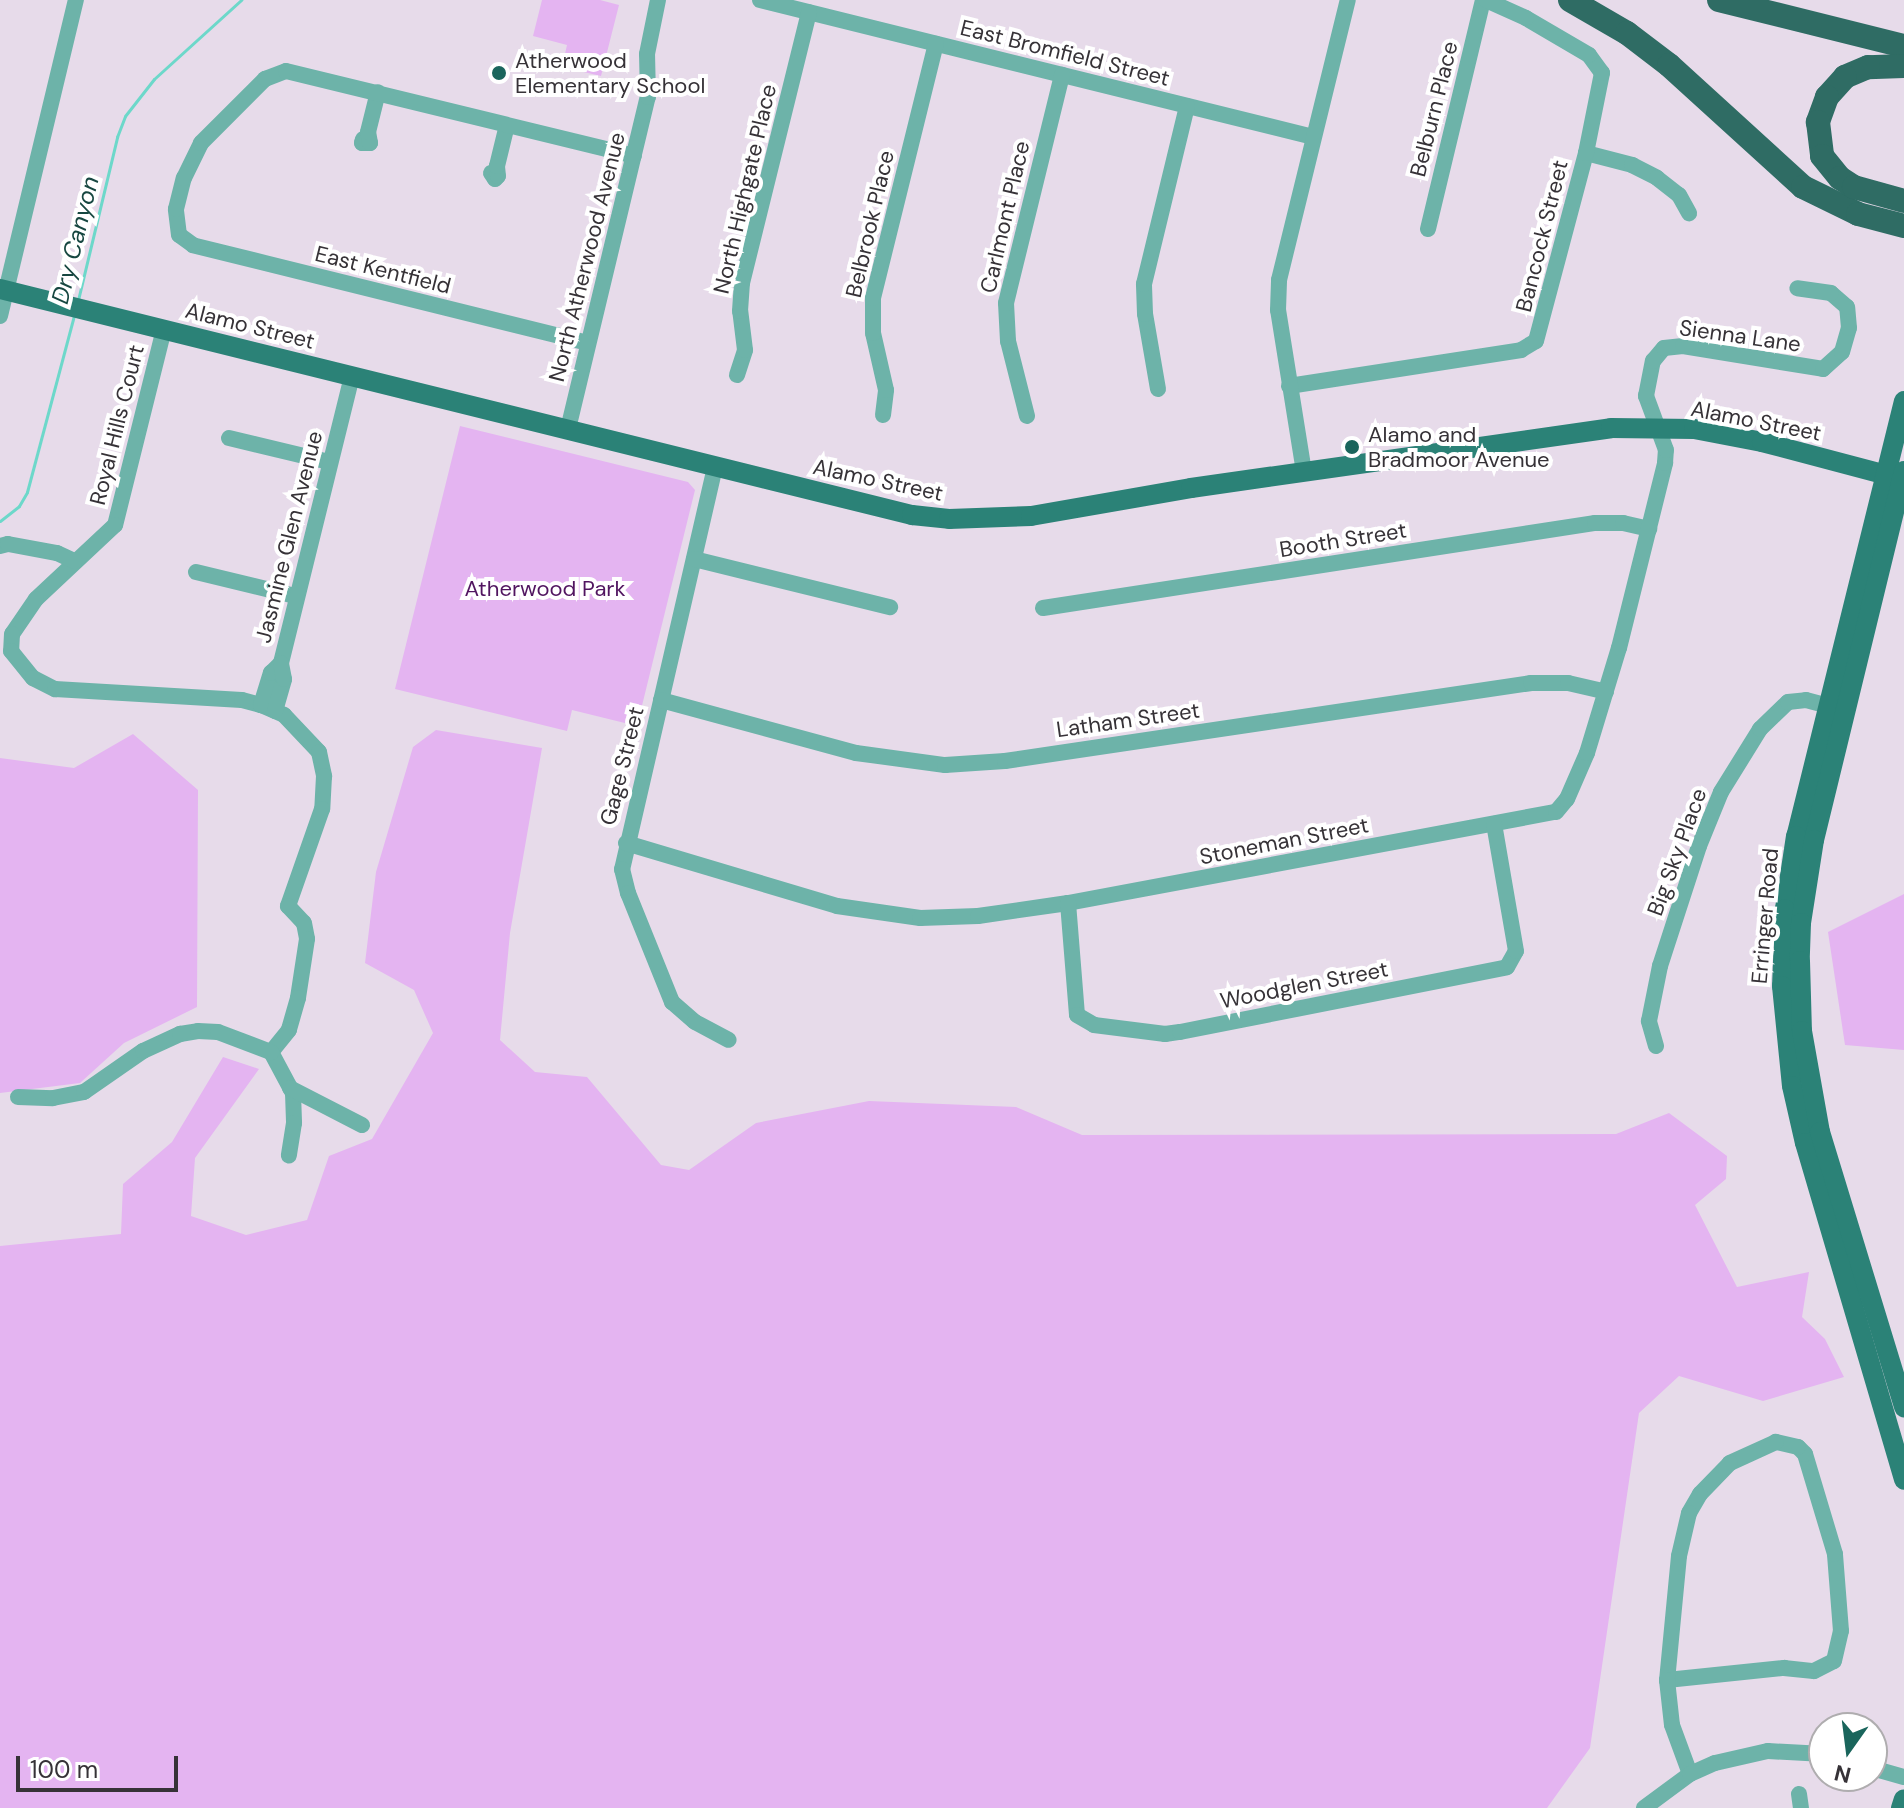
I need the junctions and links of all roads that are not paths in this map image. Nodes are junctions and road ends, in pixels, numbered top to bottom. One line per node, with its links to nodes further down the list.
1 (76, 0): 26 (street)
2 (658, 0): 19 (street, North Atherwood Avenue)
3 (760, 0): 8 (street, East Bromfield Street)
4 (1348, 0): 16 (street)
5 (1484, 0): 18 (street, Bancock Street); 24 (street, Belburn Place)
6 (1570, 0): 23 (highway)
7 (1719, 0): 10 (highway)
8 (809, 12): 9 (street, East Bromfield Street); 30 (street, North Highgate Place)
9 (936, 44): 12 (street, East Bromfield Street); 35 (street, Belbrook Place)
10 (1904, 46)
11 (1904, 66): 21 (highway)
12 (1062, 75): 14 (street, East Bromfield Street); 36 (street, Carlmont Place)
13 (378, 92): 15 (street); 17 (street); 29 (street, East Kentfield)
14 (1187, 106): 16 (street, East Bromfield Street); 33 (street)
15 (507, 125): 19 (street); 20 (street)
16 (1313, 137): 32 (street)
17 (363, 139)
18 (1586, 153): 22 (street); 32 (street, Bancock Street)
19 (634, 156): 29 (street, North Atherwood Avenue)
20 (491, 173)
21 (1904, 201)
22 (1689, 213)
23 (1904, 226)
24 (1428, 229)
25 (1797, 288): 37 (street, Sienna Lane)
26 (3, 290): 27 (street); 28 (main road, Alamo Street)
27 (0, 316)
28 (164, 329): 31 (main road, Alamo Street); 47 (street, Royal Hills Court)
29 (588, 343): 38 (street, North Atherwood Avenue)
30 (737, 375)
31 (352, 376): 38 (main road, Alamo Street); 40 (street, Jasmine Glen Avenue)
32 (1289, 386): 42 (street)
33 (1158, 389)
34 (1904, 401): 43 (main road, Erringer Road)
35 (883, 415)
36 (1027, 416)
37 (1657, 428): 42 (main road, Alamo Street); 43 (main road, Alamo Street); 44 (street, Stoneman Street)
38 (568, 429): 41 (main road, Alamo Street)
39 (229, 438): 40 (street)
40 (329, 462): 49 (street, Jasmine Glen Avenue)
41 (715, 467): 42 (main road, Alamo Street); 46 (street, Gage Street)
42 (1304, 472)
43 (1900, 477): 55 (main road, Erringer Road)
44 (1649, 529): 51 (street, Booth Street); 52 (street, Stoneman Street)
45 (0, 546): 47 (street)
46 (694, 559): 50 (street); 53 (street, Gage Street)
47 (74, 561): 54 (street, Royal Hills Court)
48 (196, 572): 49 (street)
49 (295, 596): 54 (street, Jasmine Glen Avenue)
50 (890, 607)
51 (1043, 608)
52 (1606, 692): 53 (street, Latham Street); 56 (street, Stoneman Street)
53 (661, 700): 57 (street, Gage Street)
54 (268, 708): 61 (street)
55 (1836, 708): 60 (street, Big Sky Place); 66 (main road, Erringer Road); 67 (main road, Erringer Road)
56 (1494, 824): 58 (street, Stoneman Street); 58 (street, Woodglen Street)
57 (626, 843): 58 (street, Stoneman Street); 59 (street, Gage Street)
58 (1068, 903)
59 (729, 1040)
60 (1656, 1046)
61 (271, 1052): 62 (street); 63 (street)
62 (290, 1088): 64 (street); 65 (street)
63 (18, 1097)
64 (362, 1125)
65 (289, 1156)
66 (1899, 1372): 67 (street); 68 (main road, Erringer Road)
67 (1877, 1387): 68 (street); 69 (main road, Erringer Road)
68 (1903, 1398)
69 (1904, 1480)
70 (1667, 1680): 70 (street); 72 (street)
71 (1808, 1752): 72 (street)
72 (1690, 1774): 74 (street)
73 (1904, 1799): 75 (main road)
74 (1644, 1808)
75 (1901, 1808)

